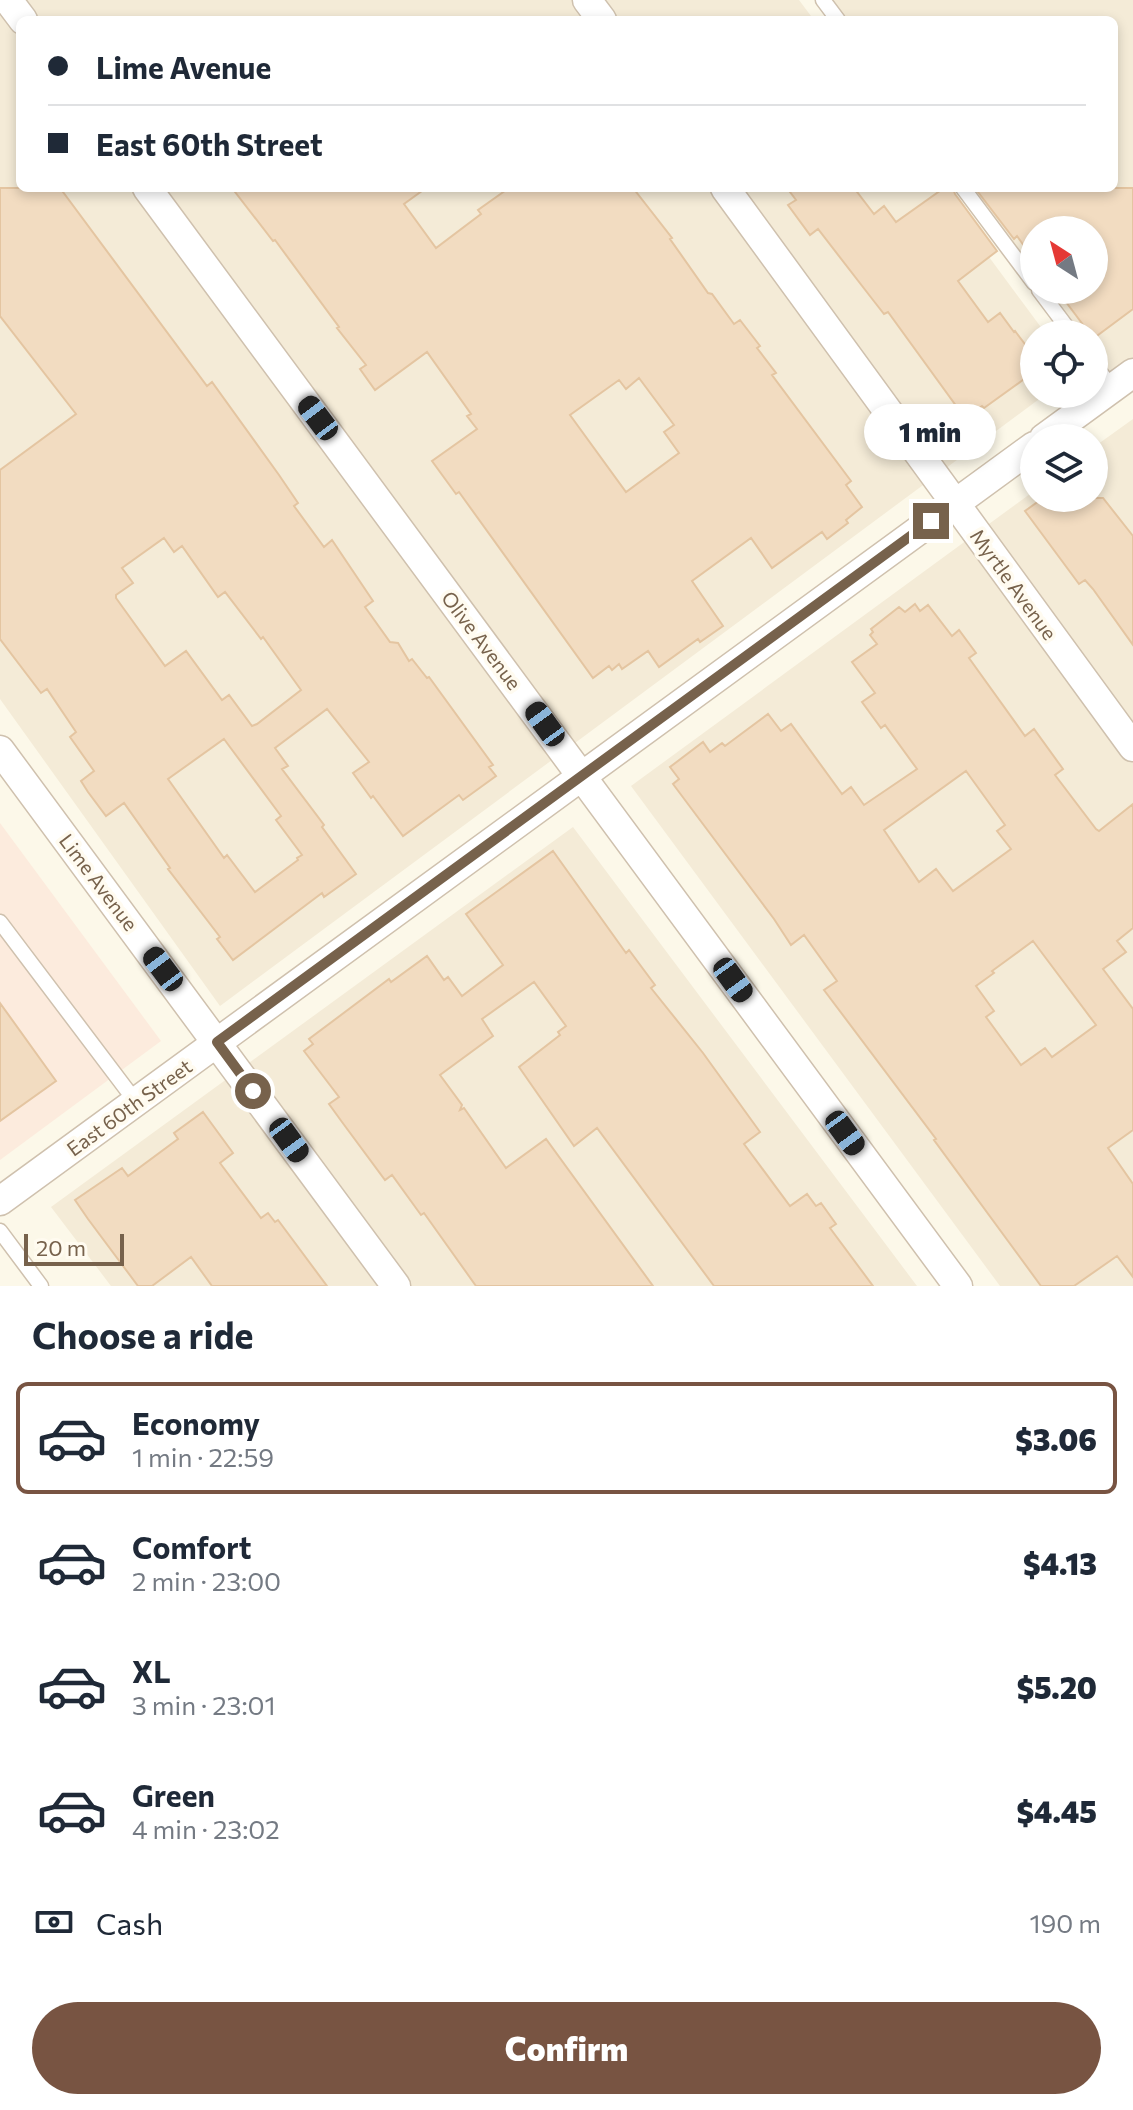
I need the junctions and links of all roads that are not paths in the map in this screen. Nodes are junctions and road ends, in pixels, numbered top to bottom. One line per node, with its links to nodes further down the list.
1 (150, 192): 11 (street, Olive Avenue)
2 (728, 192): 8 (street, Myrtle Avenue)
3 (966, 192): 4 (lane)
4 (1020, 264)
5 (1123, 381): 6 (street)
6 (1063, 424)
7 (1020, 456): 8 (street, East 60th Street)
8 (956, 503): 9 (street, Myrtle Avenue); 11 (street, East 60th Street)
9 (1133, 747)
10 (0, 750): 13 (street, Lime Avenue)
11 (582, 775): 13 (street, East 60th Street); 19 (street, Olive Avenue)
12 (0, 922): 14 (lane)
13 (217, 1042): 14 (street, East 60th Street); 18 (street, Lime Avenue)
14 (136, 1102): 15 (street, East 60th Street)
15 (0, 1201)
16 (0, 1231): 17 (lane)
17 (41, 1286)
18 (396, 1286)
19 (958, 1286)

